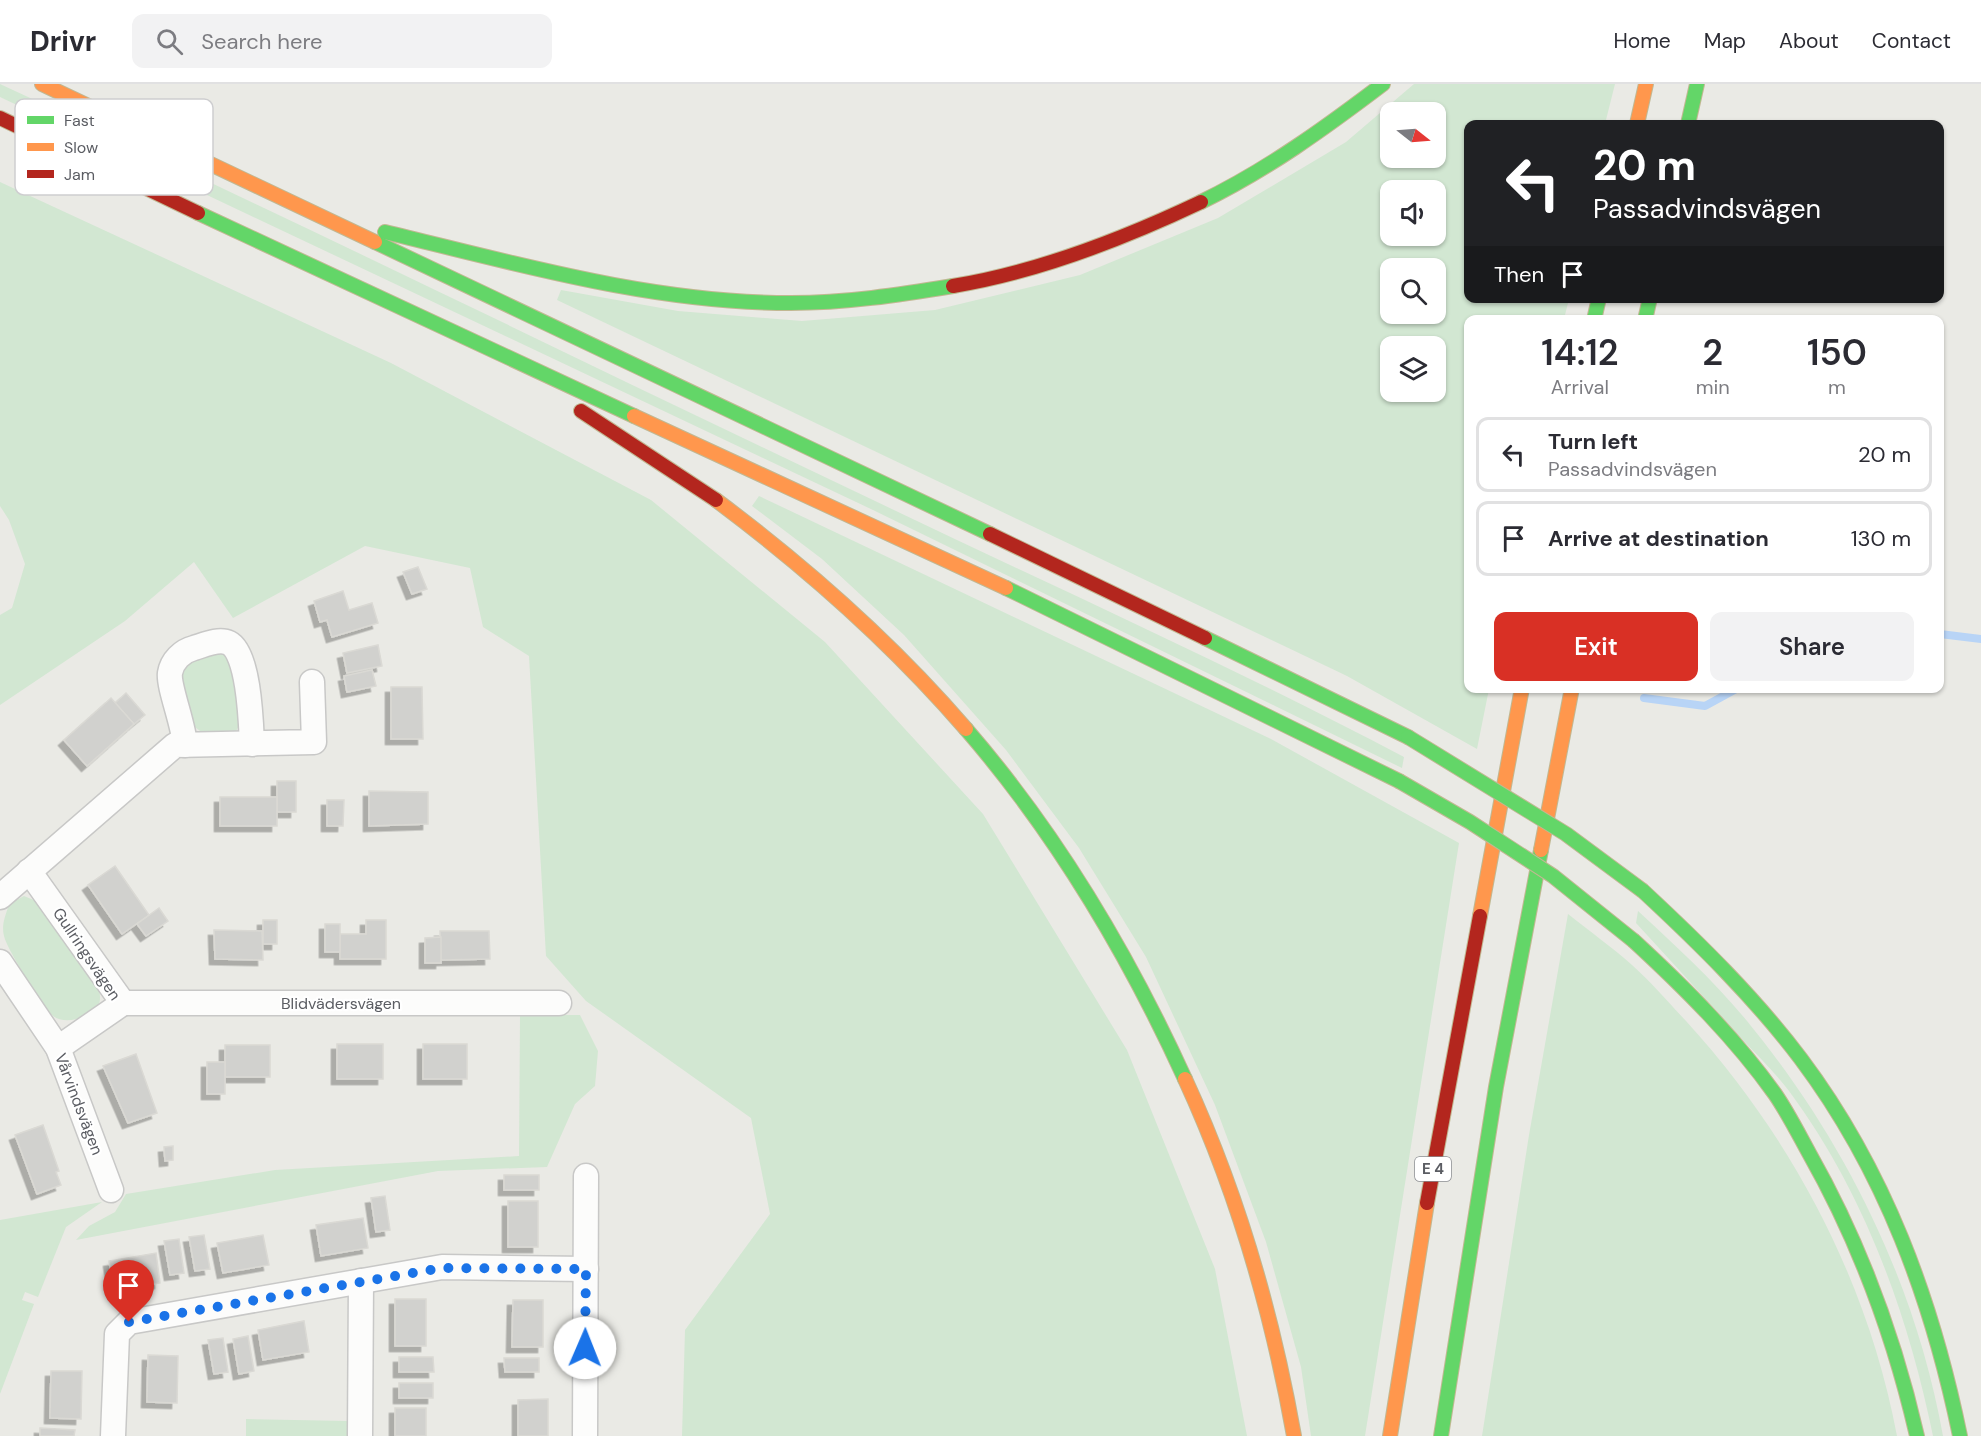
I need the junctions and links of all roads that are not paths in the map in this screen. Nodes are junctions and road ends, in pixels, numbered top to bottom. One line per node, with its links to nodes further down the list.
1 (42, 84): 5 (highway)
2 (1383, 84): 12 (highway)
3 (1646, 84): 7 (highway)
4 (1697, 84): 8 (highway)
5 (74, 99)
6 (0, 118): 9 (highway)
7 (1638, 120)
8 (1689, 120)
9 (15, 125)
10 (213, 165): 12 (highway)
11 (162, 195): 13 (highway)
12 (322, 217): 38 (highway, bridge)
13 (432, 323): 14 (highway); 37 (highway, bridge)
14 (551, 393)
15 (570, 404): 34 (highway)
16 (312, 681): 20 (street)
17 (1521, 693): 35 (highway, E 4)
18 (1571, 693): 36 (highway)
19 (185, 744): 20 (street); 20 (street); 21 (street)
20 (252, 744)
21 (29, 872): 22 (street); 24 (street, Gullringsvägen)
22 (0, 897)
23 (0, 962): 26 (street, Vårvindsvägen)
24 (123, 1003): 25 (street, Blidvädersvägen); 26 (street, Gullringsvägen)
25 (559, 1003)
26 (58, 1048): 28 (street, Vårvindsvägen)
27 (586, 1176): 29 (street)
28 (111, 1190)
29 (586, 1269): 30 (street); 33 (street)
30 (361, 1281): 31 (street); 32 (street)
31 (114, 1436)
32 (360, 1436)
33 (585, 1436)
34 (1294, 1436)
35 (1390, 1436)
36 (1443, 1436)
37 (1917, 1436)
38 (1960, 1436)

